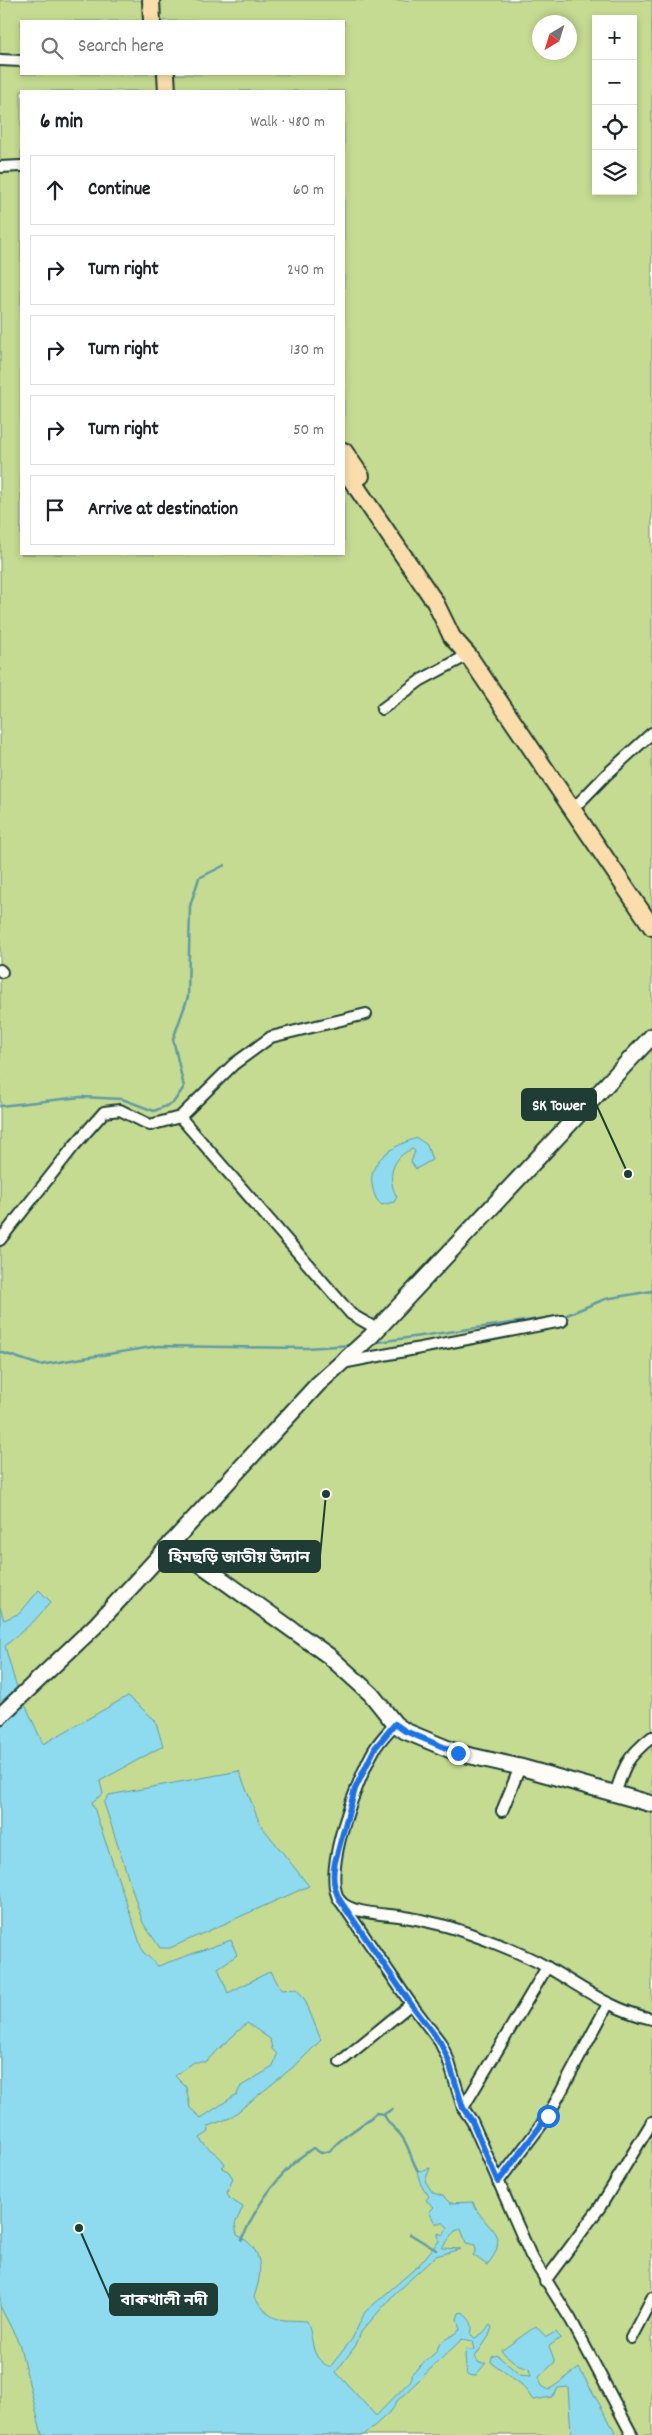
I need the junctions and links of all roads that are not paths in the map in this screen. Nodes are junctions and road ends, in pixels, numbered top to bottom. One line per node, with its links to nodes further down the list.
1 (152, 0): 3 (main road)
2 (162, 0): 4 (main road)
3 (152, 20)
4 (163, 20)
5 (0, 60): 6 (street)
6 (20, 61)
7 (156, 75): 9 (main road)
8 (166, 75): 10 (main road)
9 (157, 90)
10 (167, 90)
11 (20, 166): 12 (street)
12 (0, 167)
13 (345, 451): 15 (main road)
14 (345, 470): 15 (main road)
15 (468, 655): 16 (street); 18 (main road)
16 (382, 709)
17 (652, 733): 18 (street)
18 (572, 810): 19 (main road)
19 (652, 927)
20 (366, 1014): 22 (street)
21 (652, 1036): 25 (main road)
22 (180, 1117): 23 (street); 25 (street)
23 (0, 1240)
24 (562, 1321): 26 (street)
25 (374, 1333): 26 (main road)
26 (341, 1363): 27 (main road)
27 (171, 1543): 28 (main road); 29 (main road)
28 (0, 1716)
29 (395, 1724): 31 (main road); 35 (street)
30 (652, 1736): 32 (street)
31 (520, 1767): 32 (main road); 34 (street)
32 (616, 1795): 33 (main road)
33 (652, 1804)
34 (502, 1811)
35 (341, 1902): 36 (street); 37 (street)
36 (547, 1967): 38 (street); 41 (street)
37 (411, 2004): 40 (street); 41 (street)
38 (608, 2004): 39 (street); 43 (street)
39 (652, 2019)
40 (340, 2062)
41 (463, 2108): 43 (street)
42 (652, 2122): 44 (street)
43 (498, 2182): 44 (street)
44 (545, 2281): 47 (street)
45 (652, 2298): 46 (street)
46 (631, 2338)
47 (632, 2435)

